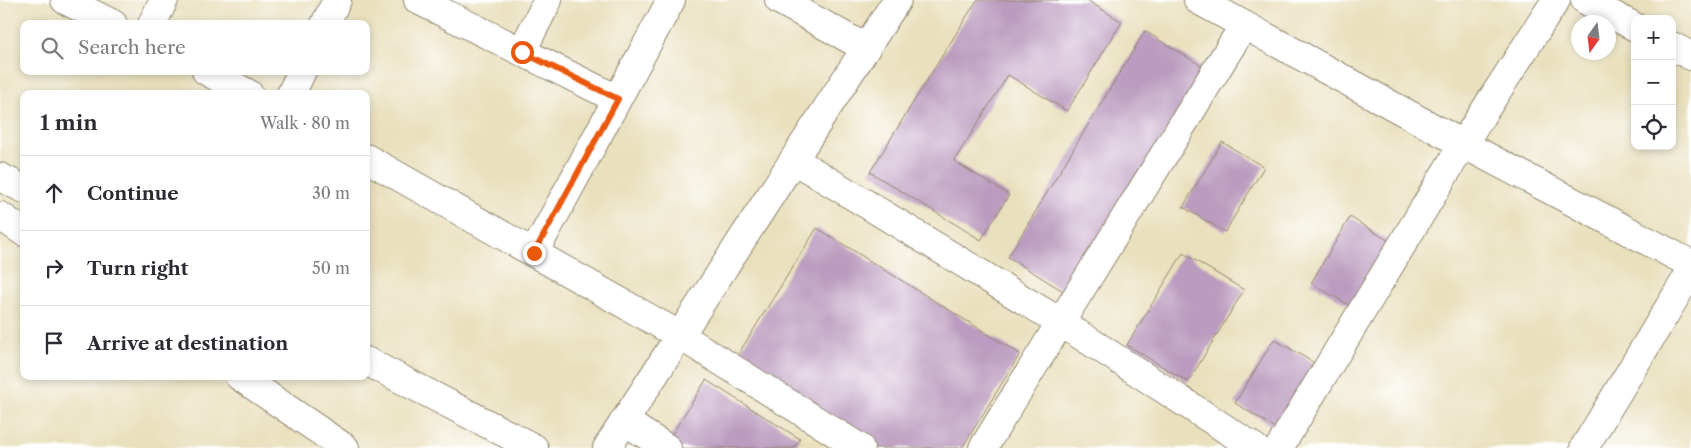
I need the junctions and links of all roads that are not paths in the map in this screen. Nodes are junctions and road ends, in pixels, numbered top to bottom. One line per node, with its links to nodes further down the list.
1 (65, 0): 12 (street)
2 (164, 0): 13 (street)
3 (337, 0): 14 (street)
4 (418, 0): 19 (street)
5 (548, 0): 19 (street)
6 (671, 0): 25 (street)
7 (778, 0): 17 (street)
8 (897, 0): 17 (street)
9 (1198, 0): 16 (street)
10 (1556, 0): 26 (street)
11 (1585, 0): 15 (street)
12 (104, 20)
13 (154, 20)
14 (327, 20)
15 (1631, 24)
16 (1244, 25): 26 (street); 36 (street)
17 (866, 48): 28 (street)
18 (1676, 48): 20 (street)
19 (522, 52): 25 (street)
20 (1691, 56)
21 (213, 75): 23 (street)
22 (300, 75): 24 (street)
23 (242, 90)
24 (293, 90)
25 (618, 99): 33 (street)
26 (1463, 144): 34 (street); 48 (street)
27 (370, 160): 33 (street)
28 (794, 160): 36 (street); 37 (street)
29 (0, 177): 30 (street)
30 (20, 187)
31 (0, 216): 32 (street)
32 (20, 229)
33 (534, 253): 37 (street)
34 (1691, 264)
35 (1691, 271): 49 (street)
36 (1060, 322): 46 (street); 47 (street)
37 (680, 335): 40 (street); 45 (street)
38 (370, 363): 42 (street)
39 (244, 380): 41 (street)
40 (624, 421): 43 (street); 44 (street)
41 (345, 448)
42 (534, 448)
43 (607, 448)
44 (667, 448)
45 (860, 448)
46 (983, 448)
47 (1255, 448)
48 (1279, 448)
49 (1584, 448)

